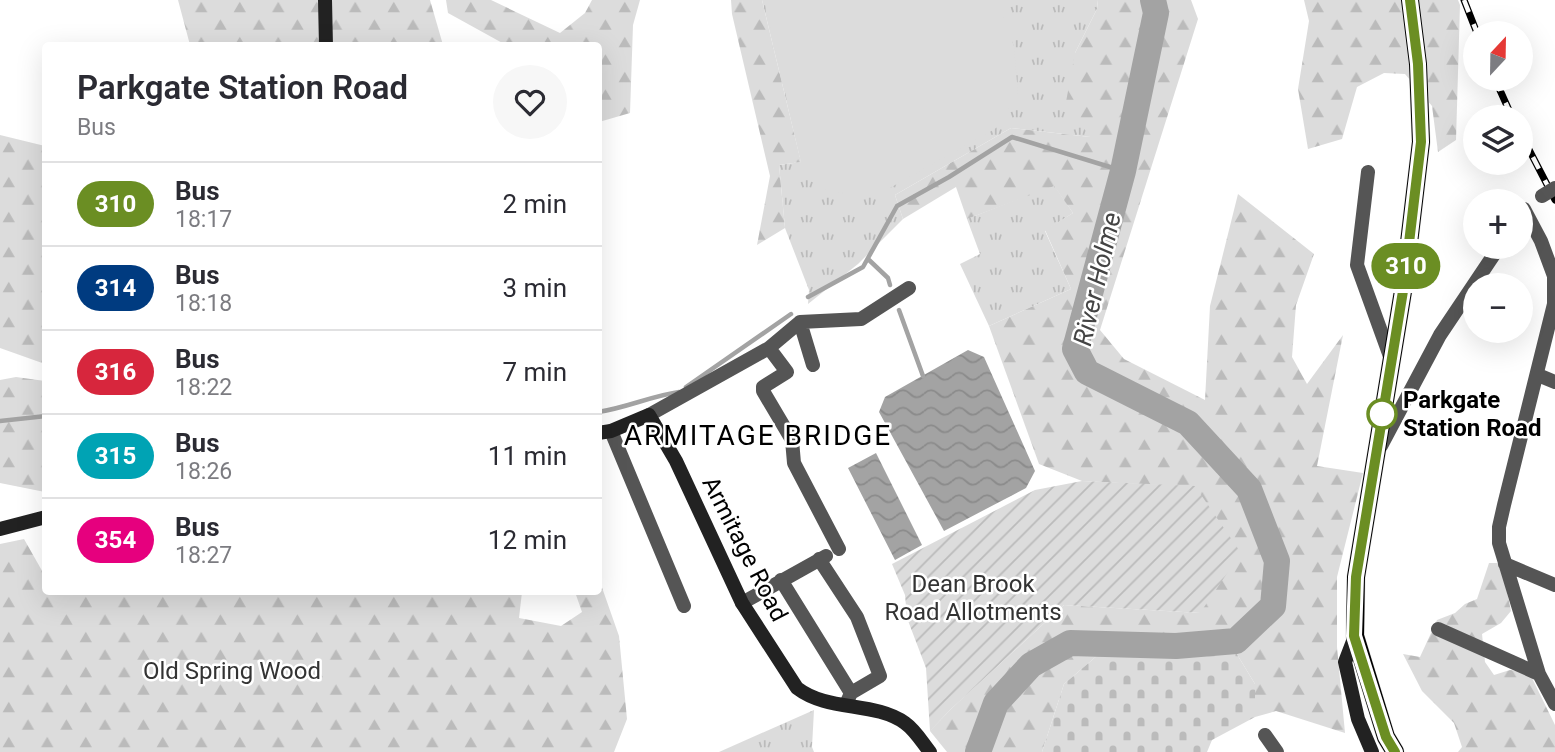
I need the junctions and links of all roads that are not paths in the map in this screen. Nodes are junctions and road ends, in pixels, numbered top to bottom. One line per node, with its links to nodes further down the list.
1 (325, 0): 3 (main road)
2 (1410, 0): 12 (main road)
3 (326, 42)
4 (1368, 172): 12 (street)
5 (1555, 188): 6 (street, bridge)
6 (1533, 203)
7 (1533, 228): 14 (street)
8 (1491, 259): 18 (street)
9 (909, 288): 10 (street)
10 (800, 322): 11 (street); 13 (street)
11 (769, 348): 16 (street); 21 (street)
12 (1392, 360): 18 (main road)
13 (813, 365)
14 (1538, 375): 15 (street); 22 (street)
15 (1555, 382)
16 (649, 415): 17 (main road); 25 (main road, Armitage Road)
17 (605, 432): 26 (street)
18 (1375, 457): 28 (main road)
19 (42, 518): 20 (main road)
20 (0, 529)
21 (819, 559): 23 (street); 30 (street)
22 (1505, 564): 24 (street); 29 (street)
23 (781, 580): 25 (street); 30 (street)
24 (1555, 585)
25 (742, 603): 30 (main road, Armitage Road)
26 (684, 606)
27 (1438, 629): 29 (street)
28 (1354, 636): 33 (main road); 34 (main road)
29 (1539, 674): 31 (street)
30 (848, 699): 32 (main road, Armitage Road)
31 (1555, 704)
32 (930, 752)
33 (1372, 752)
34 (1395, 752)

